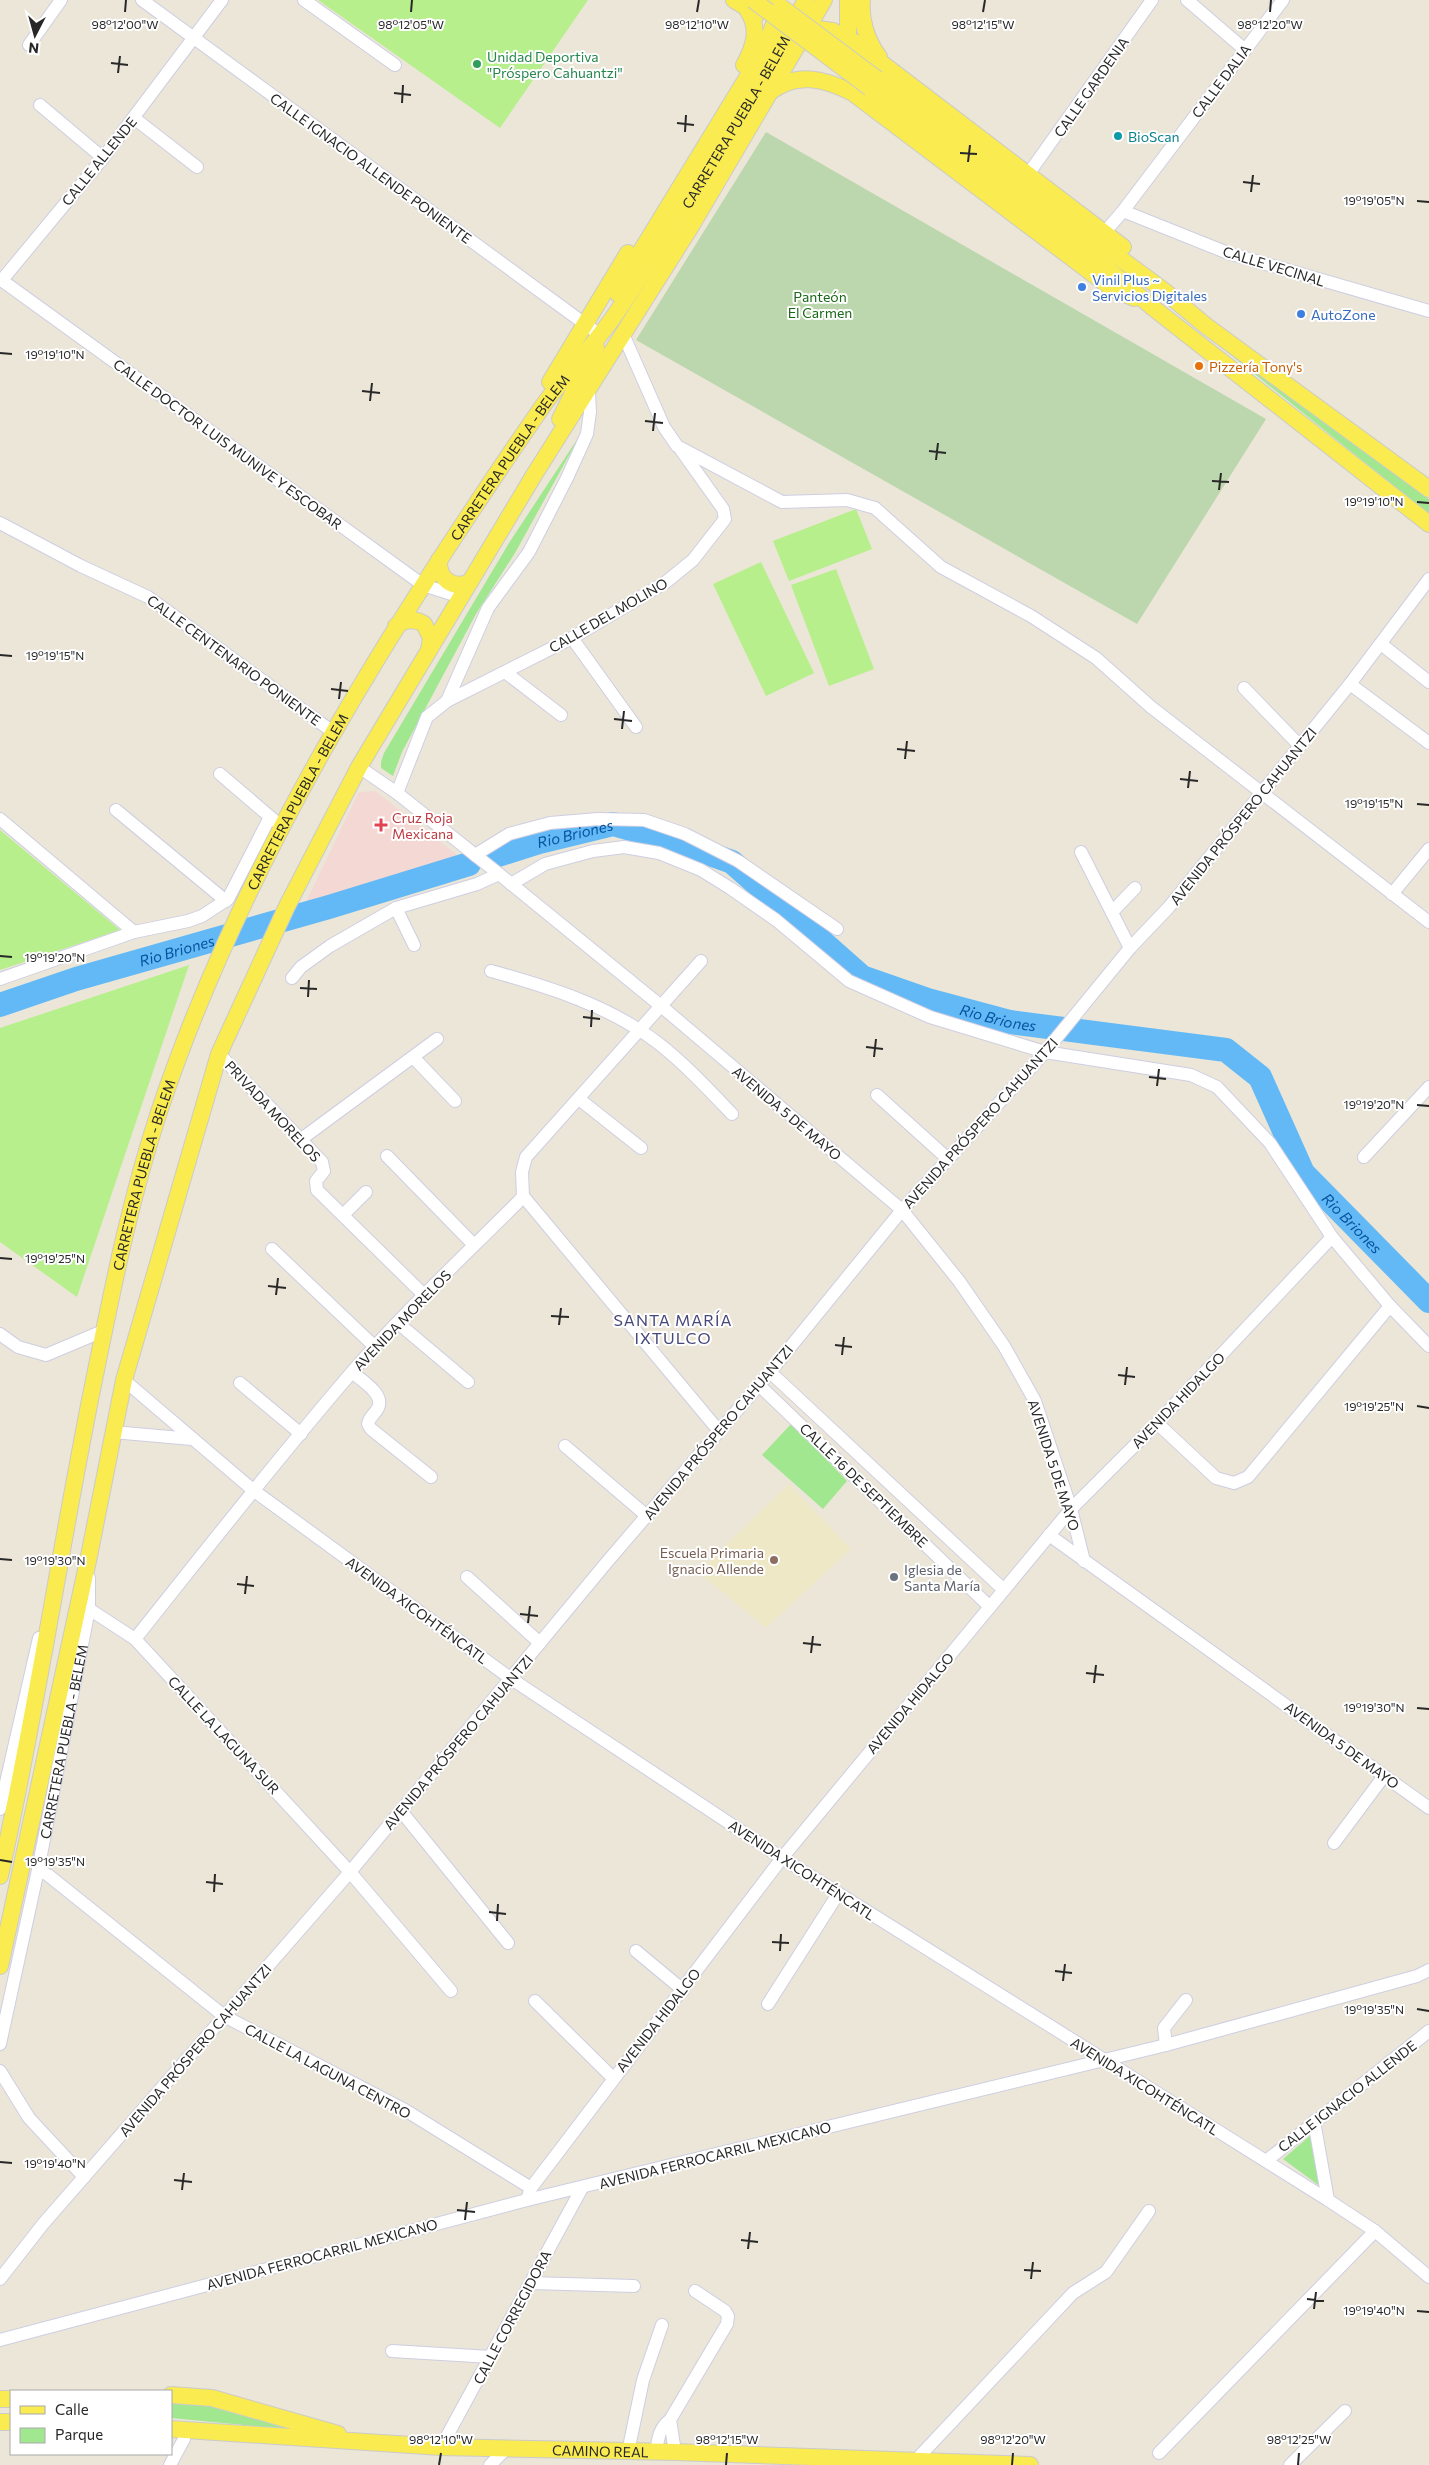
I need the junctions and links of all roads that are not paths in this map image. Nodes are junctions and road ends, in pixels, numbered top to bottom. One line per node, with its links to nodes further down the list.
1 (62, 0): 19 (street)
2 (142, 0): 18 (street, CALLE IGNACIO ALLENDE PONIENTE)
3 (222, 0): 18 (street, CALLE ALLENDE)
4 (304, 0): 23 (street)
5 (734, 0): 14 (main road)
6 (772, 0): 24 (main road, bridge)
7 (776, 0): 16 (main road)
8 (848, 0): 17 (main road)
9 (862, 0): 22 (main road)
10 (1152, 0): 30 (street, CALLE GARDENIA)
11 (1188, 0): 21 (street)
12 (1283, 0): 21 (street, CALLE DALIA)
13 (816, 3): 15 (main road, CARRETERA PUEBLA - BELEM)
14 (751, 5): 16 (main road); 20 (main road); 24 (main road, bridge)
15 (798, 24): 16 (main road); 17 (main road); 25 (main road, CARRETERA PUEBLA - BELEM); 37 (main road, CARRETERA PUEBLA - BELEM)
16 (773, 26): 20 (main road); 37 (main road)
17 (847, 38): 22 (main road); 24 (main road)
18 (194, 39): 27 (street, CALLE ALLENDE); 36 (street, CALLE IGNACIO ALLENDE PONIENTE)
19 (29, 46)
20 (753, 48): 36 (main road)
21 (1244, 49): 31 (street, CALLE DALIA)
22 (881, 61): 30 (main road)
23 (395, 65)
24 (871, 90): 25 (main road); 34 (main road); 45 (main road)
25 (768, 94): 38 (main road, CARRETERA PUEBLA - BELEM)
26 (40, 105): 28 (street)
27 (134, 118): 28 (street, CALLE ALLENDE); 29 (street)
28 (103, 158): 33 (street, CALLE ALLENDE)
29 (197, 167)
30 (1029, 173): 32 (main road)
31 (1123, 211): 32 (street, CALLE DALIA); 35 (street, CALLE VECINAL)
32 (1104, 232): 34 (main road)
33 (1, 280): 49 (street, CALLE DOCTOR LUIS MUNIVE Y ESCOBAR)
34 (1163, 290): 43 (main road)
35 (1429, 311)
36 (584, 324): 37 (street, CALLE IGNACIO ALLENDE PONIENTE); 40 (main road)
37 (600, 334): 40 (main road, CARRETERA PUEBLA - BELEM); 42 (main road)
38 (623, 334): 39 (main road, CARRETERA PUEBLA - BELEM); 41 (street)
39 (589, 392): 42 (main road, CARRETERA PUEBLA - BELEM); 59 (street, CALLE DEL MOLINO)
40 (540, 410): 46 (main road, CARRETERA PUEBLA - BELEM)
41 (678, 446): 52 (street, CALLE DEL MOLINO); 68 (street)
42 (534, 475): 48 (main road, CARRETERA PUEBLA - BELEM)
43 (1429, 489)
44 (0, 523): 62 (street, CALLE CENTENARIO PONIENTE)
45 (1429, 524)
46 (439, 560): 48 (main road); 49 (main road, CARRETERA PUEBLA - BELEM)
47 (1429, 579): 53 (street, AVENIDA PRÓSPERO CAHUANTZI)
48 (470, 582): 50 (main road, CARRETERA PUEBLA - BELEM)
49 (423, 585): 50 (street, CALLE DOCTOR LUIS MUNIVE Y ESCOBAR); 51 (main road, CARRETERA PUEBLA - BELEM)
50 (461, 598): 54 (main road, CARRETERA PUEBLA - BELEM)
51 (396, 626): 54 (main road); 62 (main road, CARRETERA PUEBLA - BELEM)
52 (572, 638): 55 (street, CALLE DEL MOLINO); 61 (street)
53 (1381, 644): 56 (street); 57 (street, AVENIDA PRÓSPERO CAHUANTZI)
54 (428, 650): 65 (main road, CARRETERA PUEBLA - BELEM)
55 (505, 672): 59 (street, CALLE DEL MOLINO); 60 (street)
56 (1429, 682)
57 (1350, 684): 63 (street); 64 (street, AVENIDA PRÓSPERO CAHUANTZI)
58 (1244, 688): 64 (street)
59 (447, 701): 67 (street, CALLE DEL MOLINO)
60 (562, 715)
61 (636, 728)
62 (333, 732): 72 (main road, CARRETERA PUEBLA - BELEM)
63 (1429, 743)
64 (1300, 746): 68 (street, AVENIDA PRÓSPERO CAHUANTZI)
65 (359, 767): 67 (street, AVENIDA 5 DE MAYO); 96 (main road, CARRETERA PUEBLA - BELEM)
66 (220, 774): 70 (street)
67 (397, 793): 75 (street, AVENIDA 5 DE MAYO)
68 (1263, 793): 79 (street); 87 (street, AVENIDA PRÓSPERO CAHUANTZI)
69 (116, 810): 80 (street)
70 (270, 817): 72 (street); 80 (street)
71 (0, 819): 85 (street)
72 (283, 827): 118 (main road, CARRETERA PUEBLA - BELEM)
73 (1429, 849): 79 (street)
74 (1081, 852): 82 (street)
75 (475, 855): 76 (street, AVENIDA 5 DE MAYO); 84 (street)
76 (499, 874): 77 (street, AVENIDA 5 DE MAYO); 81 (street)
77 (511, 884): 92 (street, AVENIDA 5 DE MAYO); 95 (street)
78 (1135, 888): 82 (street)
79 (1392, 894): 83 (street)
80 (226, 901): 85 (street)
81 (396, 908): 86 (street); 91 (street)
82 (1112, 912): 87 (street)
83 (1429, 922)
84 (837, 929)
85 (134, 932): 90 (street)
86 (414, 946)
87 (1130, 948): 95 (street, AVENIDA PRÓSPERO CAHUANTZI)
88 (701, 961): 92 (street)
89 (491, 971): 93 (street)
90 (0, 978)
91 (292, 978)
92 (661, 1006): 93 (street); 110 (street, AVENIDA 5 DE MAYO)
93 (640, 1031): 100 (street); 102 (street)
94 (437, 1039): 97 (street)
95 (1048, 1048): 107 (street, AVENIDA PRÓSPERO CAHUANTZI); 112 (street)
96 (219, 1054): 103 (street, PRIVADA MORELOS); 124 (main road, CARRETERA PUEBLA - BELEM)
97 (413, 1057): 101 (street); 103 (street)
98 (1429, 1087): 106 (street)
99 (877, 1095): 107 (street)
100 (578, 1099): 104 (street); 109 (street)
101 (455, 1101)
102 (732, 1114)
103 (300, 1140): 111 (street, PRIVADA MORELOS)
104 (641, 1148)
105 (386, 1156): 113 (street)
106 (1364, 1157)
107 (948, 1159): 110 (street, AVENIDA PRÓSPERO CAHUANTZI)
108 (366, 1192): 111 (street)
109 (523, 1196): 113 (street, AVENIDA MORELOS); 129 (street)
110 (902, 1210): 123 (street, AVENIDA PRÓSPERO CAHUANTZI); 139 (street, AVENIDA 5 DE MAYO)
111 (343, 1215): 115 (street, PRIVADA MORELOS)
112 (1332, 1237): 116 (street); 128 (street, AVENIDA HIDALGO)
113 (474, 1245): 115 (street, AVENIDA MORELOS)
114 (272, 1249): 121 (street)
115 (424, 1294): 117 (street, AVENIDA MORELOS)
116 (1390, 1306): 120 (street); 128 (street)
117 (398, 1323): 121 (street, AVENIDA MORELOS); 125 (street)
118 (103, 1331): 119 (street); 145 (main road, CARRETERA PUEBLA - BELEM)
119 (0, 1334)
120 (1429, 1346)
121 (375, 1347): 122 (street, AVENIDA MORELOS)
122 (352, 1372): 131 (street, AVENIDA MORELOS); 136 (street)
123 (770, 1372): 127 (street, AVENIDA PRÓSPERO CAHUANTZI); 132 (street, CALLE 16 DE SEPTIEMBRE)
124 (124, 1380): 130 (main road, CARRETERA PUEBLA - BELEM); 133 (street, AVENIDA XICOHTÉNCATL)
125 (468, 1382)
126 (240, 1383): 131 (street)
127 (759, 1385): 129 (street, AVENIDA PRÓSPERO CAHUANTZI); 135 (street, CALLE 16 DE SEPTIEMBRE)
128 (1157, 1423): 139 (street, AVENIDA HIDALGO)
129 (718, 1431): 141 (street, AVENIDA PRÓSPERO CAHUANTZI)
130 (113, 1432): 133 (street); 144 (main road, CARRETERA PUEBLA - BELEM)
131 (301, 1434): 137 (street, AVENIDA MORELOS)
132 (837, 1435): 135 (street); 138 (street, CALLE 16 DE SEPTIEMBRE)
133 (192, 1439): 137 (street, AVENIDA XICOHTÉNCATL)
134 (565, 1446): 141 (street)
135 (825, 1448): 140 (street, CALLE 16 DE SEPTIEMBRE)
136 (431, 1477)
137 (254, 1490): 152 (street, AVENIDA MORELOS); 154 (street, AVENIDA XICOHTÉNCATL)
138 (904, 1497): 140 (street); 143 (street, CALLE 16 DE SEPTIEMBRE)
139 (1071, 1509): 142 (street, AVENIDA HIDALGO); 146 (street, AVENIDA 5 DE MAYO)
140 (890, 1511): 147 (street, CALLE 16 DE SEPTIEMBRE)
141 (647, 1516): 153 (street, AVENIDA PRÓSPERO CAHUANTZI)
142 (1049, 1535): 146 (street, AVENIDA 5 DE MAYO); 149 (street, AVENIDA HIDALGO)
143 (966, 1555): 147 (street); 149 (street, CALLE 16 DE SEPTIEMBRE)
144 (89, 1556): 151 (street, CARRETERA PUEBLA - BELEM); 167 (main road, CARRETERA PUEBLA - BELEM)
145 (60, 1561): 157 (street, CARRETERA PUEBLA - BELEM); 163 (main road, CARRETERA PUEBLA - BELEM)
146 (1084, 1561): 155 (street, AVENIDA 5 DE MAYO)
147 (952, 1570): 150 (street, CALLE 16 DE SEPTIEMBRE)
148 (467, 1578): 153 (street)
149 (1004, 1590): 150 (street, AVENIDA HIDALGO)
150 (990, 1607): 160 (street, AVENIDA HIDALGO)
151 (89, 1608): 152 (street, CALLE LA LAGUNA SUR); 161 (street, CARRETERA PUEBLA - BELEM)
152 (135, 1639): 162 (street, CALLE LA LAGUNA SUR)
153 (540, 1643): 154 (street, AVENIDA PRÓSPERO CAHUANTZI)
154 (510, 1678): 158 (street, AVENIDA PRÓSPERO CAHUANTZI); 160 (street, AVENIDA XICOHTÉNCATL)
155 (1384, 1776): 156 (street, AVENIDA 5 DE MAYO); 159 (street)
156 (1429, 1808)
157 (0, 1809)
158 (401, 1811): 162 (street, AVENIDA PRÓSPERO CAHUANTZI); 165 (street)
159 (1334, 1842)
160 (782, 1858): 164 (street, AVENIDA XICOHTÉNCATL); 169 (street, AVENIDA HIDALGO)
161 (38, 1870): 174 (street, CALLE LA LAGUNA CENTRO); 176 (street, CARRETERA PUEBLA - BELEM)
162 (350, 1872): 170 (street, CALLE LA LAGUNA SUR); 174 (street, AVENIDA PRÓSPERO CAHUANTZI)
163 (0, 1876)
164 (838, 1894): 173 (street); 178 (street, AVENIDA XICOHTÉNCATL)
165 (508, 1943)
166 (636, 1951): 169 (street)
167 (0, 1966)
168 (1429, 1970): 177 (street, AVENIDA FERROCARRIL MEXICANO)
169 (682, 1990): 180 (street, AVENIDA HIDALGO)
170 (451, 1992)
171 (1186, 2000): 177 (street)
172 (535, 2001): 180 (street)
173 (768, 2004)
174 (224, 2016): 183 (street, AVENIDA PRÓSPERO CAHUANTZI); 185 (street, CALLE LA LAGUNA CENTRO)
175 (1429, 2031): 181 (street, CALLE IGNACIO ALLENDE)
176 (0, 2044)
177 (1166, 2045): 178 (street, AVENIDA FERROCARRIL MEXICANO)
178 (1102, 2060): 182 (street, AVENIDA XICOHTÉNCATL); 184 (street, AVENIDA FERROCARRIL MEXICANO)
179 (0, 2071): 183 (street)
180 (613, 2078): 185 (street, AVENIDA HIDALGO)
181 (1314, 2122): 182 (street, CALLE IGNACIO ALLENDE); 186 (street)
182 (1266, 2161): 186 (street, AVENIDA XICOHTÉNCATL)
183 (84, 2177): 190 (street, AVENIDA PRÓSPERO CAHUANTZI)
184 (582, 2188): 185 (street, AVENIDA FERROCARRIL MEXICANO); 191 (street, CALLE CORREGIDORA)
185 (529, 2194): 195 (street, AVENIDA FERROCARRIL MEXICANO)
186 (1328, 2200): 188 (street, AVENIDA XICOHTÉNCATL)
187 (1149, 2211): 209 (street)
188 (1375, 2231): 189 (street, AVENIDA XICOHTÉNCATL); 208 (street)
189 (1429, 2277)
190 (0, 2279)
191 (530, 2283): 192 (street); 197 (street, CALLE CORREGIDORA)
192 (634, 2286)
193 (695, 2291): 200 (street)
194 (662, 2325): 205 (street)
195 (0, 2340)
196 (392, 2351): 197 (street)
197 (491, 2357): 203 (street, CALLE CORREGIDORA)
198 (172, 2395): 202 (main road)
199 (1345, 2411): 215 (street)
200 (670, 2420): 206 (street); 207 (street)
201 (178, 2434): 202 (main road, CAMINO REAL); 211 (street)
202 (357, 2440): 203 (main road, CAMINO REAL)
203 (441, 2447): 204 (main road, CAMINO REAL)
204 (506, 2449): 205 (main road, CAMINO REAL); 212 (street)
205 (628, 2452): 206 (main road, CAMINO REAL)
206 (656, 2452): 207 (main road, CAMINO REAL)
207 (675, 2452): 210 (main road, CAMINO REAL)
208 (1158, 2453)
209 (916, 2460): 210 (main road, CAMINO REAL); 213 (main road, CAMINO REAL)
210 (812, 2461)
211 (170, 2465)
212 (490, 2465)
213 (1023, 2465): 214 (main road, CAMINO REAL)
214 (1030, 2465)
215 (1290, 2465)

